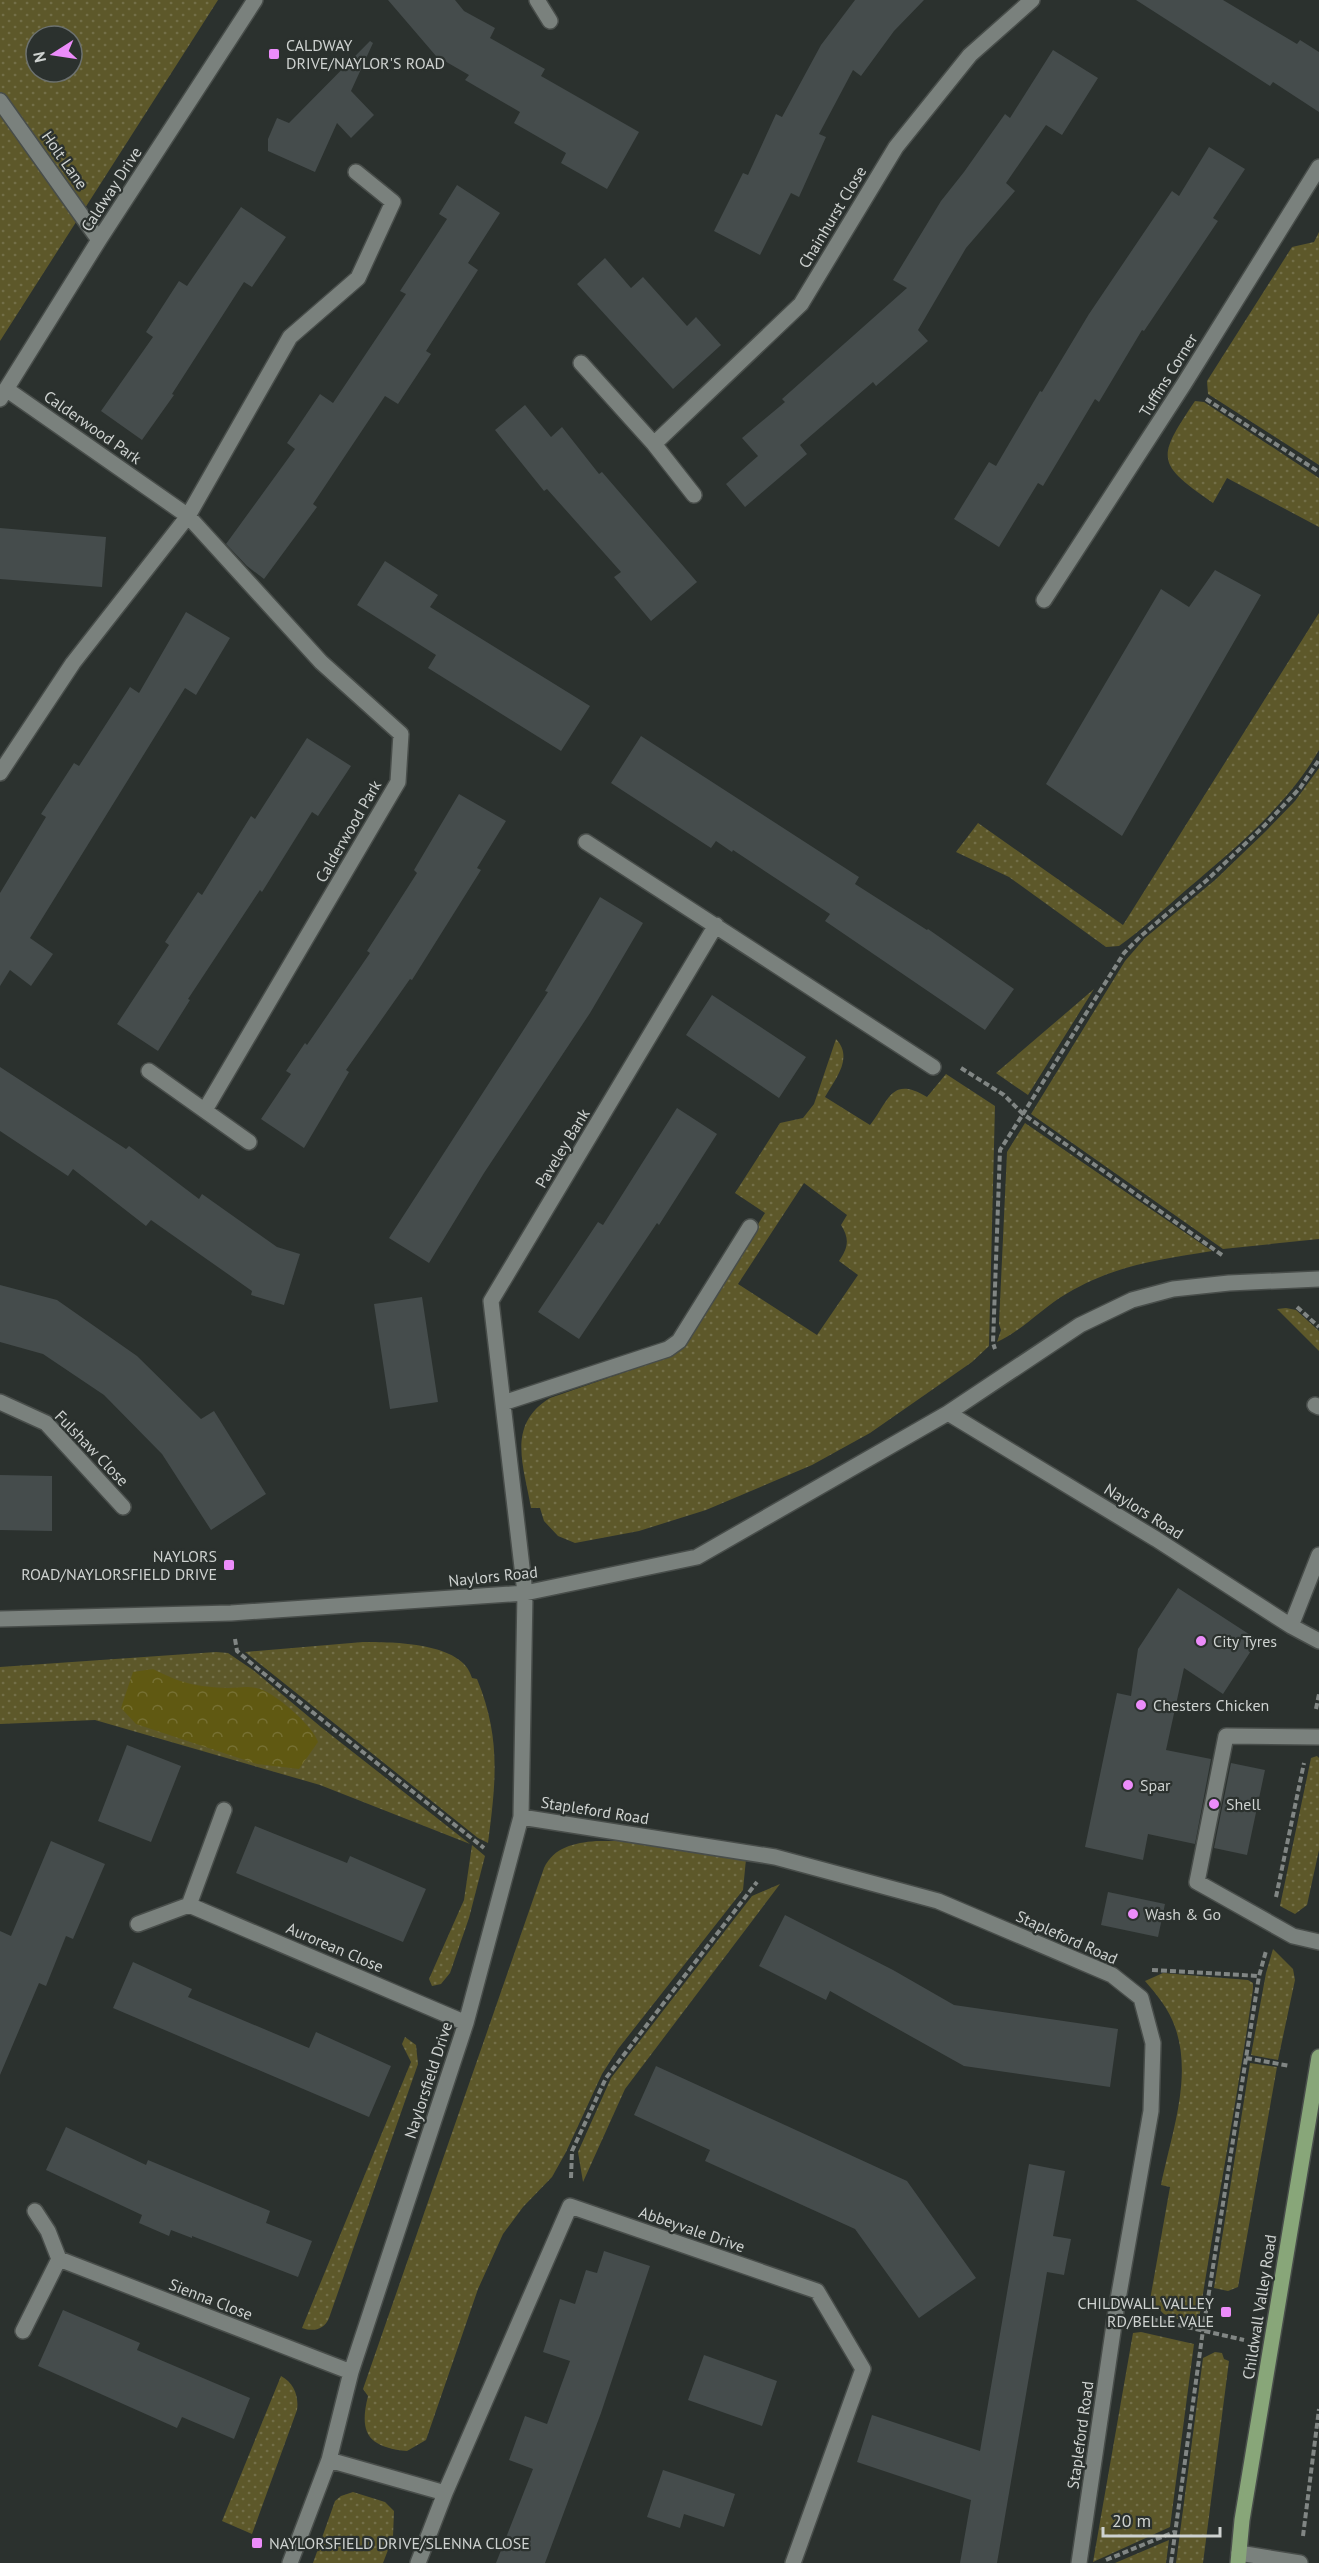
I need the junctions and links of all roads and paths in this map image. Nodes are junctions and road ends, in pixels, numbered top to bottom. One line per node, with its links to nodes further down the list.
1 (255, 0): 8 (street, Caldway Drive)
2 (537, 0): 4 (street)
3 (1032, 0): 12 (street, Chainhurst Close)
4 (550, 21)
5 (0, 101): 8 (street, Holt Lane)
6 (1319, 167): 10 (street, Tuffins Corner)
7 (356, 172): 15 (street)
8 (99, 240): 11 (street, Caldway Drive)
9 (581, 363): 12 (street)
10 (1184, 384): 13 (path); 16 (street, Tuffins Corner)
11 (3, 394): 15 (street, Calderwood Park)
12 (654, 444): 14 (street)
13 (1319, 472)
14 (694, 495)
15 (188, 516): 18 (street); 23 (street, Calderwood Park)
16 (1044, 600)
17 (1319, 760): 24 (path)
18 (0, 773)
19 (586, 842): 20 (street)
20 (716, 925): 21 (street); 31 (street, Paveley Bank)
21 (933, 1067): 24 (path)
22 (148, 1071): 23 (street)
23 (205, 1110): 25 (street)
24 (1023, 1114): 28 (path); 29 (path)
25 (249, 1142)
26 (750, 1227): 31 (street)
27 (1319, 1279): 28 (street, Naylors Road)
28 (1228, 1283): 29 (street, Naylors Road)
29 (1004, 1378): 32 (street, Naylors Road)
30 (0, 1402): 33 (street, Fulshaw Close)
31 (503, 1403): 35 (street, Paveley Bank)
32 (948, 1413): 35 (street, Naylors Road); 38 (street, Naylors Road)
33 (123, 1507)
34 (1319, 1555): 38 (street)
35 (525, 1593): 36 (street, Naylors Road); 42 (street, Naylorsfield Drive)
36 (231, 1613): 37 (street, Naylors Road); 44 (path)
37 (0, 1619)
38 (1291, 1626): 39 (street, Naylors Road)
39 (1319, 1641)
40 (1319, 1737): 47 (street)
41 (224, 1810): 45 (street)
42 (521, 1816): 43 (street, Stapleford Road); 44 (street, Naylorsfield Drive)
43 (775, 1857): 52 (path); 55 (street, Stapleford Road)
44 (510, 1858): 49 (street, Naylorsfield Drive)
45 (189, 1905): 46 (street); 49 (street, Aurorean Close)
46 (138, 1924)
47 (1319, 1942)
48 (1259, 1976): 50 (path)
49 (466, 2023): 59 (street, Naylorsfield Drive)
50 (1246, 2058): 51 (path); 56 (path)
51 (1318, 2064): 58 (main road, Childwall Valley Road)
52 (570, 2206): 62 (street); 67 (street, Abbeyvale Drive)
53 (35, 2211): 54 (street)
54 (59, 2259): 57 (street); 59 (street, Sienna Close)
55 (1116, 2311): 56 (path); 68 (street, Stapleford Road)
56 (1203, 2330): 58 (path); 63 (path)
57 (23, 2331)
58 (1271, 2346): 64 (main road, Childwall Valley Road)
59 (351, 2372): 61 (street, Naylorsfield Drive)
60 (1319, 2409): 71 (path)
61 (329, 2460): 62 (street); 65 (street, Naylorsfield Drive)
62 (445, 2493): 66 (street)
63 (1174, 2532): 69 (path); 70 (path)
64 (1238, 2558): 71 (street)
65 (290, 2563)
66 (418, 2563)
67 (793, 2563)
68 (1079, 2563)
69 (1100, 2563)
70 (1171, 2563)
71 (1300, 2563)

